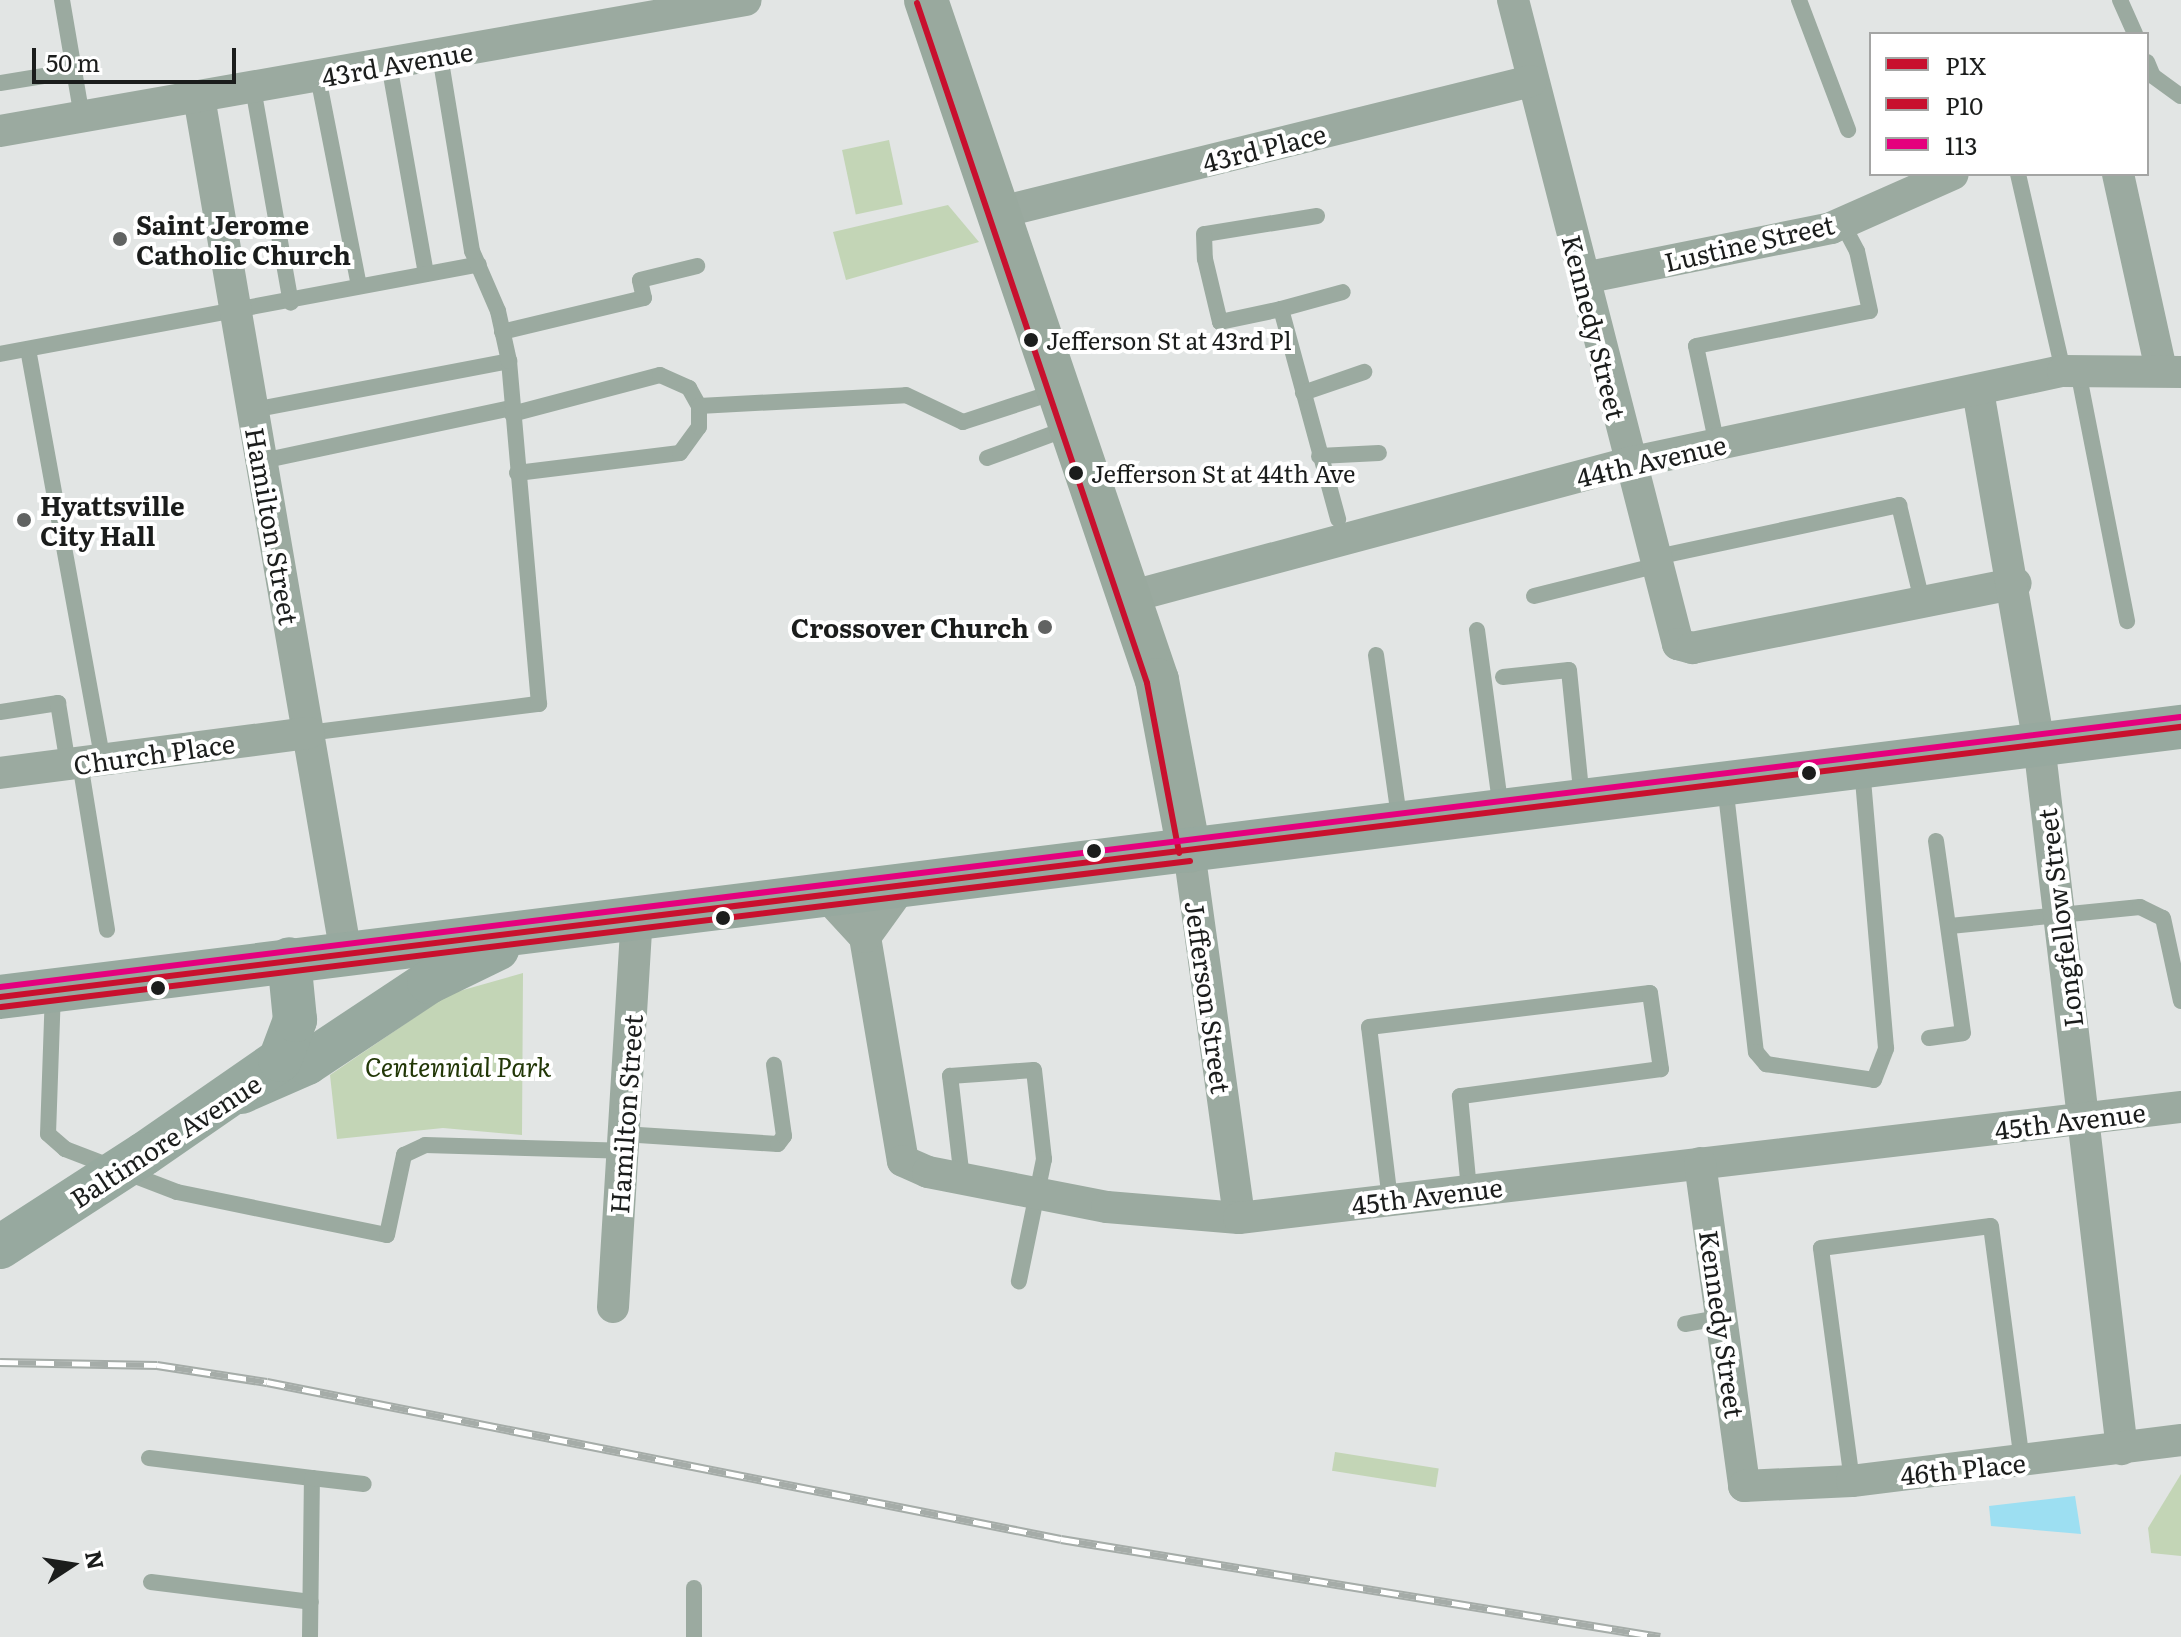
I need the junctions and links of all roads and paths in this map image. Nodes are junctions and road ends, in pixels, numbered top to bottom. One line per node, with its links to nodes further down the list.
1 (62, 0): 12 (lane)
2 (746, 0): 7 (street, 43rd Avenue)
3 (926, 0): 25 (street, Jefferson Street)
4 (1513, 0): 14 (street, Kennedy Street)
5 (1799, 0): 20 (lane)
6 (2120, 0): 8 (lane)
7 (659, 8): 9 (street, 43rd Avenue)
8 (2134, 32)
9 (440, 55): 10 (street, 43rd Avenue); 28 (lane)
10 (389, 64): 13 (street, 43rd Avenue); 30 (lane)
11 (2149, 67): 17 (lane)
12 (74, 71): 15 (lane); 19 (lane)
13 (318, 77): 16 (street, 43rd Avenue); 32 (lane)
14 (1531, 81): 25 (street, 43rd Place); 31 (street, Kennedy Street)
15 (0, 83)
16 (253, 88): 18 (street, 43rd Avenue); 34 (lane)
17 (2181, 96)
18 (199, 97): 19 (street, 43rd Avenue); 36 (street, Hamilton Street)
19 (82, 117): 21 (street, 43rd Avenue)
20 (1848, 130)
21 (0, 131)
22 (1948, 176): 27 (street, Lustine Street)
23 (2019, 176): 41 (lane)
24 (2119, 176): 42 (street)
25 (997, 213): 47 (street, Jefferson Street)
26 (1317, 216): 35 (lane)
27 (1842, 223): 31 (street, Lustine Street); 50 (lane)
28 (479, 264): 30 (lane); 37 (lane)
29 (697, 266): 37 (lane)
30 (426, 274): 32 (lane)
31 (1584, 278): 55 (street, Kennedy Street)
32 (359, 286): 34 (lane)
33 (1343, 292): 35 (lane)
34 (291, 303): 36 (lane)
35 (1281, 309): 45 (lane)
36 (235, 312): 38 (lane); 48 (street, Hamilton Street)
37 (502, 332): 40 (lane)
38 (28, 349): 39 (lane); 71 (lane)
39 (0, 354)
40 (509, 361): 48 (lane); 49 (lane)
41 (2071, 371): 42 (street, 44th Avenue); 44 (street, 44th Avenue); 63 (lane)
42 (2171, 371)
43 (1364, 372): 45 (lane)
44 (1978, 391): 50 (street, 44th Avenue); 59 (street, Longfellow Street)
45 (1303, 393): 52 (lane)
46 (699, 406): 47 (lane); 49 (lane); 56 (lane)
47 (1064, 409): 53 (lane); 61 (street, Jefferson Street)
48 (253, 410): 54 (street, Hamilton Street)
49 (512, 411): 54 (lane); 56 (lane)
50 (1717, 445): 55 (street, 44th Avenue)
51 (1379, 453): 52 (lane)
52 (1319, 456): 57 (lane)
53 (987, 458)
54 (262, 461): 69 (street, Hamilton Street)
55 (1629, 463): 58 (street, Kennedy Street); 61 (street, 44th Avenue)
56 (517, 473): 69 (lane)
57 (1338, 519)
58 (1653, 562): 60 (lane); 62 (street, Kennedy Street); 62 (lane)
59 (2016, 583): 62 (street, Kennedy Street); 70 (street, Longfellow Street)
60 (1534, 596)
61 (1129, 597): 79 (street, Jefferson Street)
62 (1922, 601)
63 (2127, 621)
64 (1477, 630): 76 (lane)
65 (1376, 655): 77 (lane)
66 (1503, 677): 75 (lane)
67 (0, 712): 71 (lane)
68 (2181, 727): 70 (main road)
69 (308, 733): 71 (street, Church Place); 88 (street, Hamilton Street)
70 (2039, 744): 72 (main road); 82 (street, Longfellow Street)
71 (84, 763): 73 (street, Church Place); 85 (lane)
72 (1862, 766): 74 (main road); 74 (lane)
73 (0, 773)
74 (1725, 783): 75 (main road)
75 (1582, 801): 76 (main road)
76 (1501, 811): 77 (main road)
77 (1400, 824): 79 (main road)
78 (1936, 841): 84 (lane)
79 (1189, 851): 80 (main road); 104 (street, Jefferson Street)
80 (901, 887): 81 (main road); 87 (street)
81 (827, 896): 83 (main road); 87 (street)
82 (2059, 915): 84 (lane); 92 (lane); 97 (street, Longfellow Street)
83 (637, 920): 86 (main road); 98 (street, Hamilton Street)
84 (1950, 926): 93 (lane)
85 (107, 930)
86 (534, 933): 88 (main road); 95 (main road)
87 (865, 937): 100 (street, 45th Avenue)
88 (346, 954): 89 (main road)
89 (289, 959): 90 (main road); 95 (main road, Baltimore Avenue)
90 (53, 990): 91 (main road); 98 (lane)
91 (0, 997)
92 (2181, 1001)
93 (1929, 1038)
94 (774, 1065): 98 (lane)
95 (241, 1092): 105 (main road, Baltimore Avenue, bridge)
96 (2181, 1107): 97 (street, 45th Avenue)
97 (2083, 1119): 99 (street, 45th Avenue); 111 (street, Longfellow Street)
98 (623, 1143): 107 (street, Hamilton Street)
99 (1700, 1163): 101 (street, 45th Avenue); 108 (street, Kennedy Street)
100 (962, 1179): 102 (street, 45th Avenue); 102 (lane)
101 (1469, 1189): 103 (street, 45th Avenue); 103 (lane)
102 (1036, 1193): 104 (street, 45th Avenue); 106 (lane)
103 (1390, 1200): 104 (street, 45th Avenue)
104 (1239, 1218)
105 (0, 1247)
106 (1019, 1281)
107 (613, 1307)
108 (1723, 1317): 109 (lane); 117 (street, Kennedy Street)
109 (1685, 1324)
110 (2181, 1440): 111 (street, 46th Place)
111 (2122, 1449): 113 (street, 46th Place)
112 (149, 1458): 114 (lane)
113 (2022, 1461): 115 (street, 46th Place); 115 (lane)
114 (312, 1478): 116 (lane); 120 (lane)
115 (1852, 1481): 117 (street, 46th Place)
116 (364, 1484)
117 (1744, 1486)
118 (151, 1582): 120 (lane)
119 (694, 1588): 122 (lane)
120 (311, 1602): 121 (lane)
121 (310, 1637)
122 (694, 1637)

